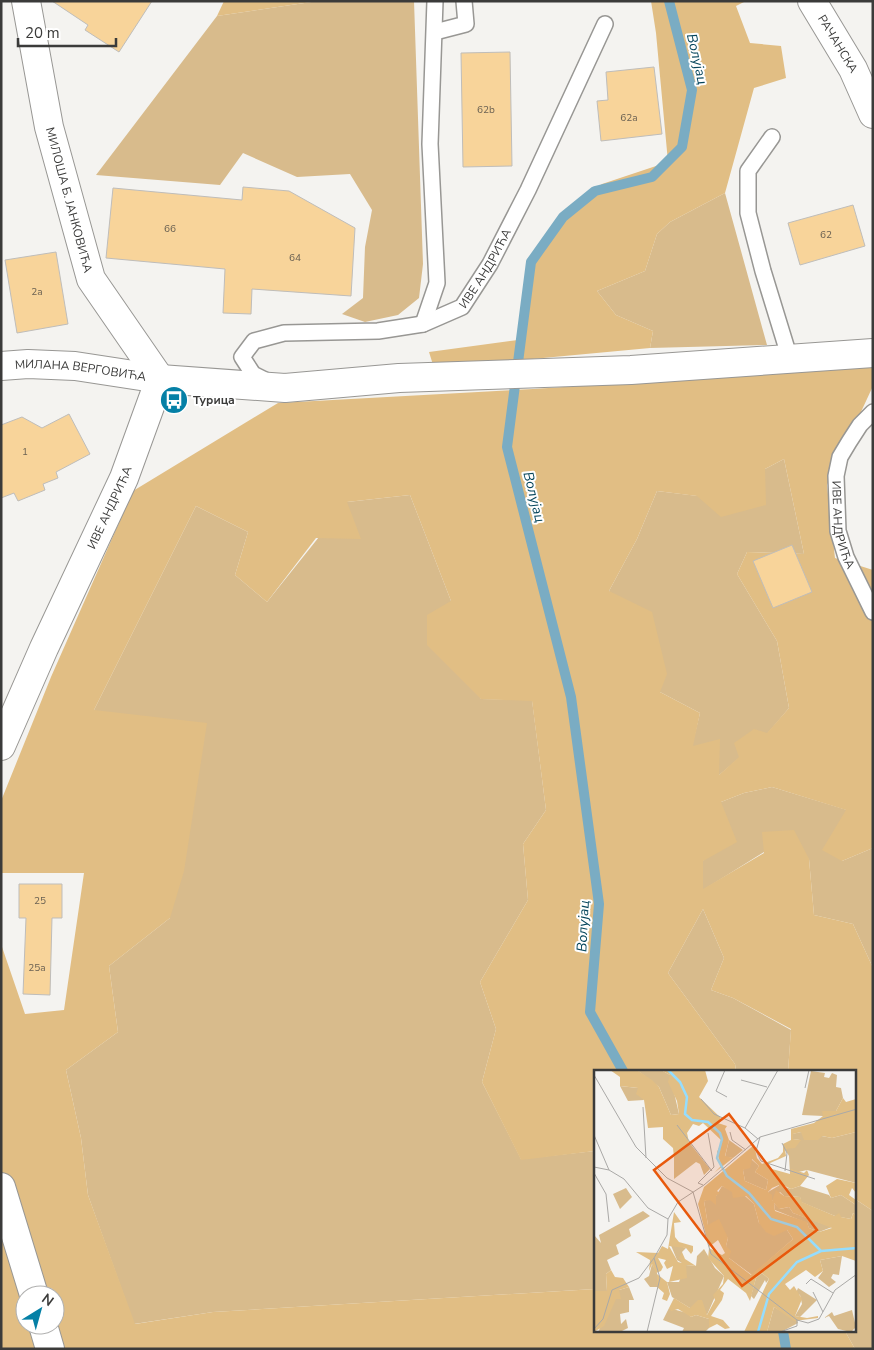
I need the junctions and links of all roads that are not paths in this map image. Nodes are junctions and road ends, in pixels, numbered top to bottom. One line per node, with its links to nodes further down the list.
1 (26, 1): 13 (street, МИЛОША Б. ЈАНКОВИЋА)
2 (435, 1): 6 (lane)
3 (464, 1): 6 (lane)
4 (812, 1): 7 (street, РАЧАНСКА)
5 (605, 24): 9 (lane, ИВЕ АНДРИЋА)
6 (435, 32): 9 (lane)
7 (873, 114)
8 (772, 137): 11 (lane)
9 (423, 324): 14 (lane, ИВЕ АНДРИЋА)
10 (873, 353): 11 (street, ИВЕ АНДРИЋА)
11 (790, 359): 14 (street, ИВЕ АНДРИЋА)
12 (1, 366): 13 (street, МИЛАНА ВЕРГОВИЋА)
13 (160, 380): 14 (street, ИВЕ АНДРИЋА); 17 (street, ИВЕ АНДРИЋА)
14 (285, 388)
15 (873, 412): 16 (lane, ИВЕ АНДРИЋА)
16 (873, 612)
17 (1, 746)
18 (1, 1187): 19 (street)
19 (31, 1285)
20 (46, 1335): 21 (street)
21 (50, 1349)

